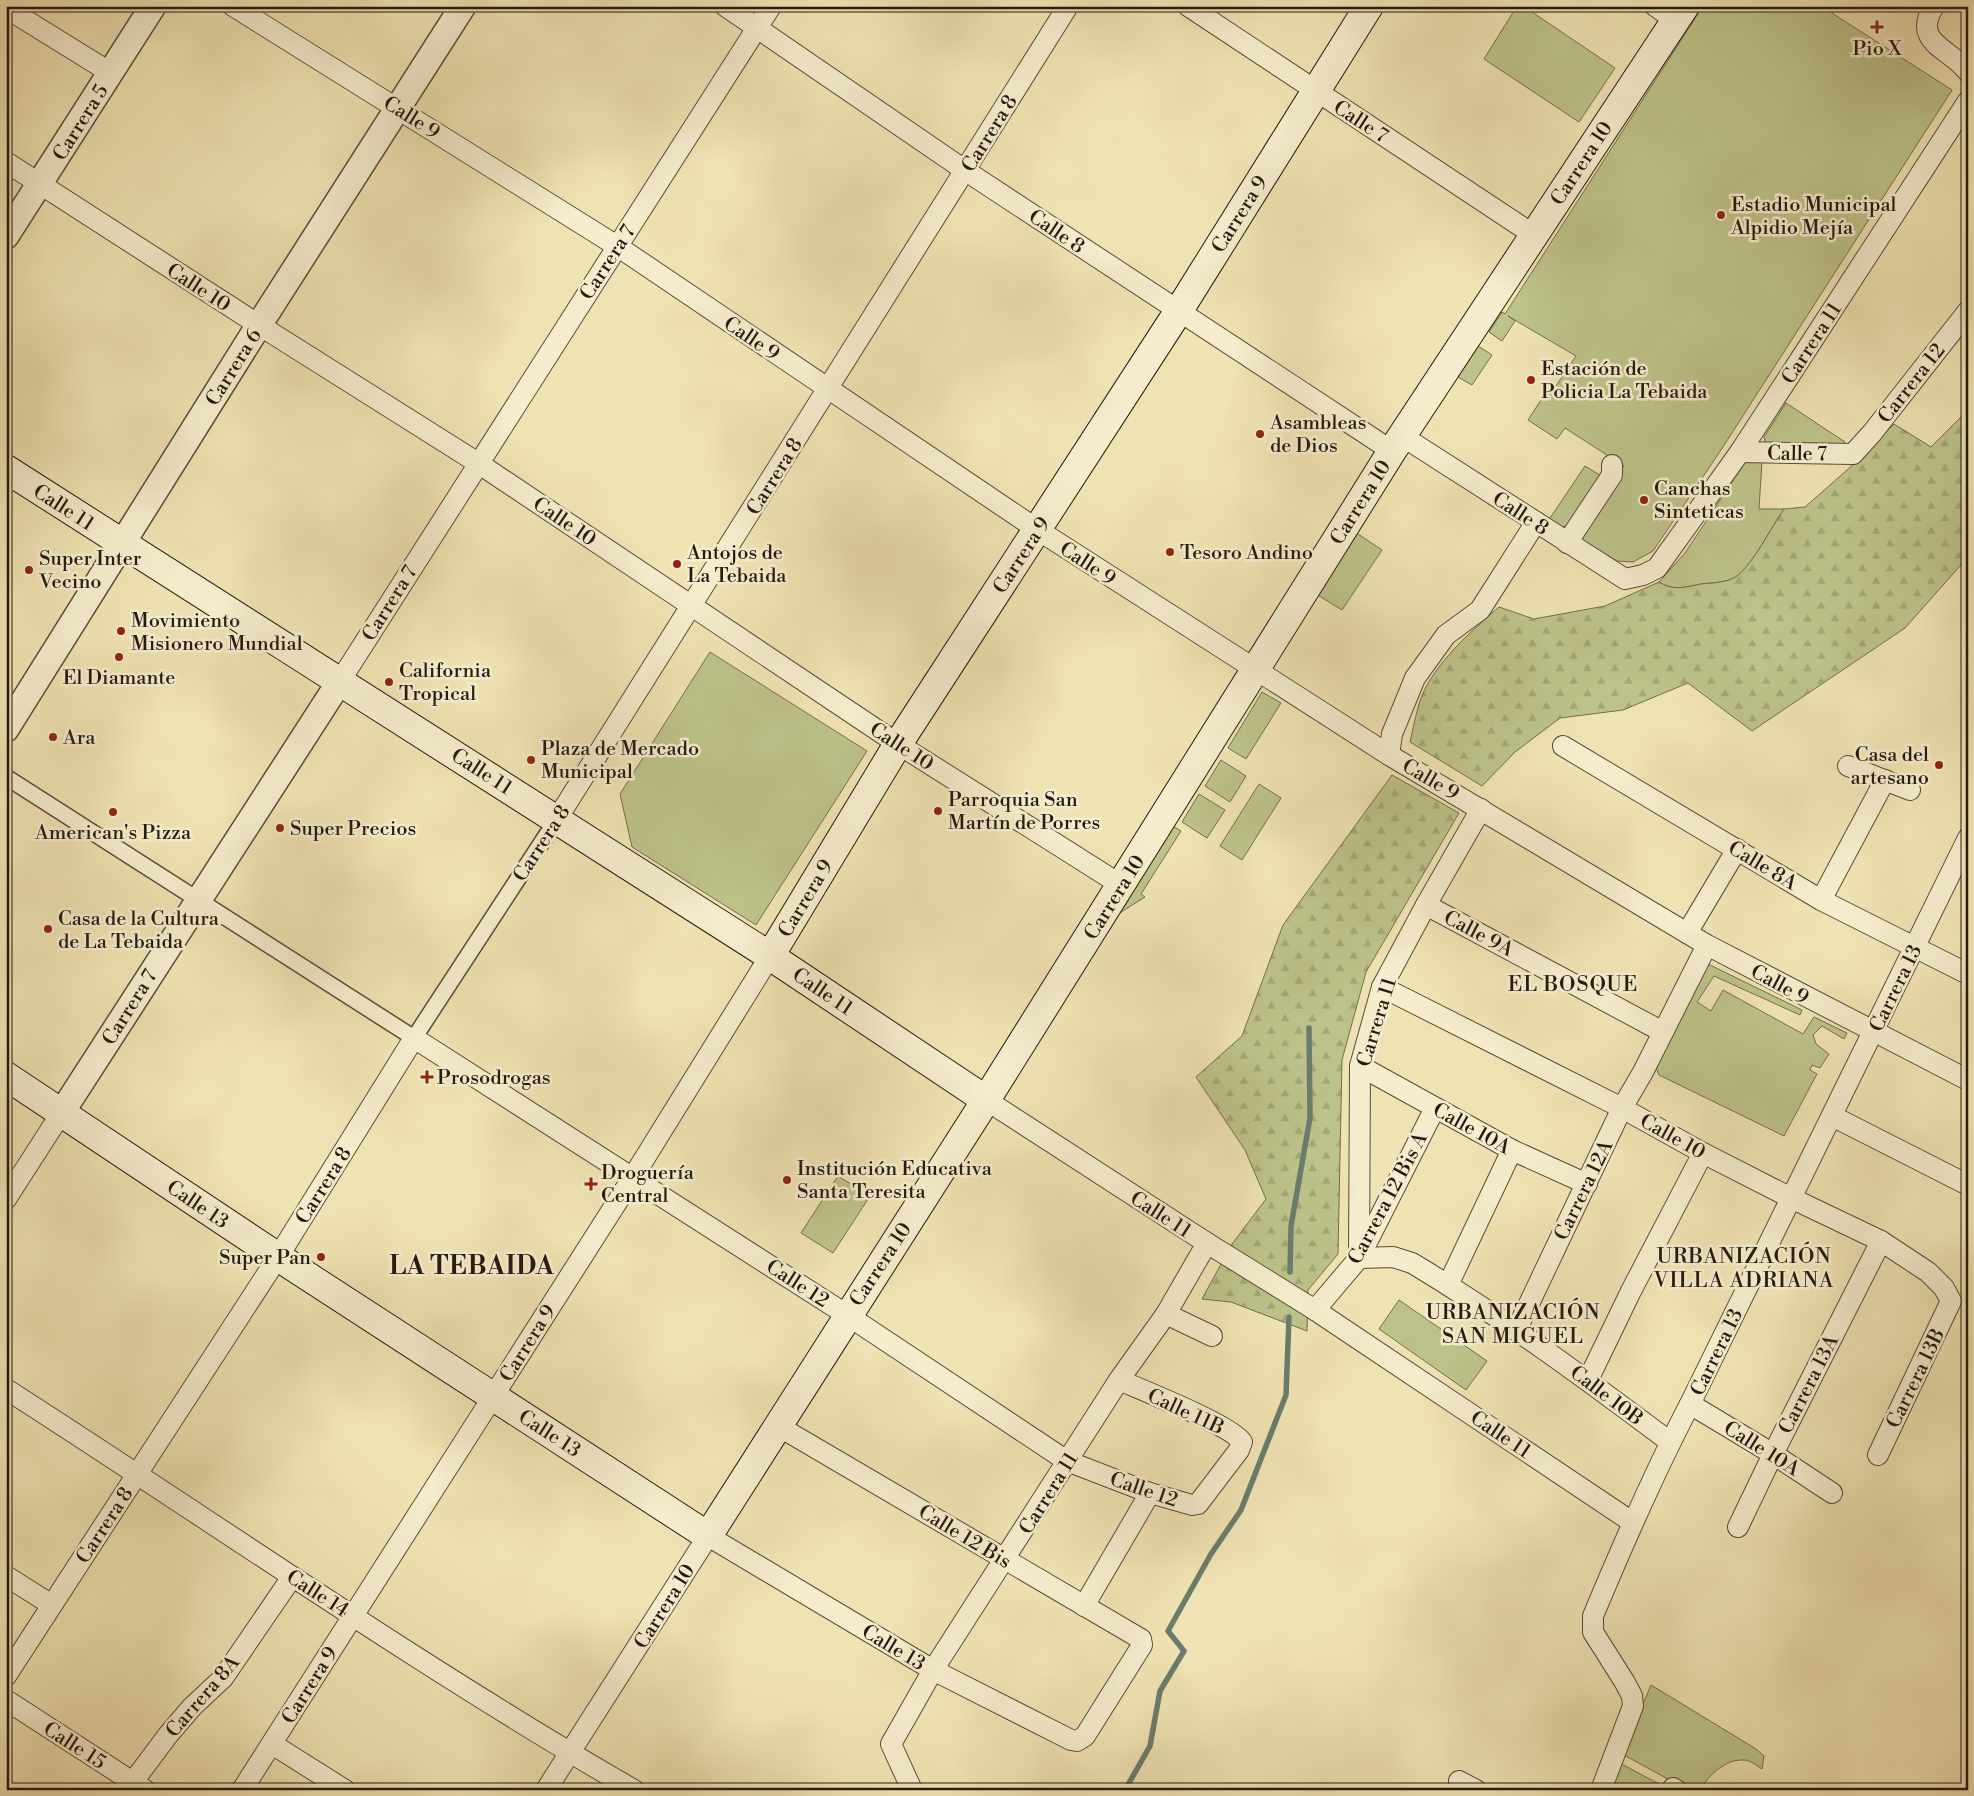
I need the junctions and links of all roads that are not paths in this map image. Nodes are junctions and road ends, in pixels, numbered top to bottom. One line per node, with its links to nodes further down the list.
1 (153, 6): 14 (street, Carrera 5)
2 (233, 6): 16 (street, Calle 9)
3 (463, 6): 16 (street, Carrera 6)
4 (724, 6): 12 (street, Calle 8)
5 (771, 6): 12 (street, Carrera 7)
6 (1068, 6): 19 (street, Carrera 8)
7 (1188, 6): 15 (street, Calle 7)
8 (1369, 6): 15 (main road, Carrera 9)
9 (1934, 6): 13 (street)
10 (12, 9): 14 (street)
11 (1672, 11): 21 (main road, Carrera 10)
12 (758, 28): 19 (street, Calle 8); 23 (street, Carrera 7)
13 (1968, 72)
14 (111, 74): 20 (street, Carrera 5)
15 (1316, 92): 21 (street, Calle 7); 25 (main road, Carrera 9)
16 (398, 108): 23 (street, Calle 9); 26 (street, Carrera 6)
17 (1966, 108): 29 (street, Carrera 11)
18 (6, 162): 20 (street, Calle 10)
19 (966, 171): 25 (street, Calle 8); 27 (street, Carrera 8)
20 (40, 185): 22 (street, Carrera 5); 26 (street, Calle 10)
21 (1534, 235): 28 (main road, Carrera 10)
22 (6, 236)
23 (618, 246): 27 (street, Calle 9); 31 (street, Carrera 7)
24 (1968, 311): 30 (street, Carrera 12)
25 (1178, 312): 28 (street, Calle 8); 35 (main road, Carrera 9)
26 (259, 325): 31 (street, Calle 10); 37 (street, Carrera 6)
27 (828, 390): 35 (street, Calle 9); 39 (street, Carrera 8)
28 (1397, 444): 34 (street, Calle 8); 40 (main road, Carrera 10)
29 (1740, 452): 30 (street, Calle 7); 38 (street, Carrera 11)
30 (1853, 454)
31 (478, 463): 39 (street, Calle 10); 41 (street, Carrera 7)
32 (1612, 465): 36 (street)
33 (6, 470): 37 (main road, Calle 11)
34 (1536, 522): 36 (street, Calle 8); 45 (street)
35 (1038, 530): 40 (street, Calle 9); 43 (main road, Carrera 9)
36 (1567, 543): 38 (street, Calle 8)
37 (122, 545): 41 (main road, Calle 11); 42 (street, Carrera 6)
38 (1643, 575)
39 (692, 605): 43 (street, Calle 10); 51 (street, Carrera 8)
40 (1254, 670): 45 (street, Calle 9); 55 (main road, Carrera 10)
41 (340, 681): 51 (main road, Calle 11); 56 (street, Carrera 7)
42 (6, 729)
43 (898, 744): 55 (street, Calle 10); 62 (main road, Carrera 9)
44 (1564, 746): 53 (street, Calle 8A)
45 (1389, 755): 50 (street, Calle 9)
46 (1848, 766): 48 (street)
47 (6, 777): 56 (street)
48 (1884, 780): 49 (street); 57 (street)
49 (1910, 790)
50 (1482, 809): 58 (street, Carrera 11); 59 (street, Calle 9)
51 (557, 819): 62 (main road, Calle 11); 67 (street, Carrera 8)
52 (1968, 838): 54 (street, Carrera 13)
53 (1737, 850): 57 (street, Calle 8A); 59 (street)
54 (1962, 867): 61 (street, Carrera 13)
55 (1122, 885): 71 (main road, Carrera 10)
56 (197, 900): 67 (street); 74 (street, Carrera 7)
57 (1821, 900): 61 (street, Calle 8A)
58 (1426, 905): 64 (street, Carrera 11); 66 (street, Calle 9A)
59 (1687, 933): 60 (street, Calle 9)
60 (1707, 945): 65 (street, Calle 9); 66 (street, Carrera 12A)
61 (1915, 948): 63 (street, Calle 8A); 65 (street, Carrera 13)
62 (770, 956): 71 (main road, Calle 11); 78 (street, Carrera 9)
63 (1968, 974)
64 (1382, 988): 68 (street, Carrera 11); 73 (street, Calle 10)
65 (1874, 1031): 70 (street, Calle 9); 75 (street, Carrera 13)
66 (1663, 1032): 73 (street, Carrera 12A)
67 (414, 1038): 78 (street, Calle 12); 85 (street, Carrera 8)
68 (1360, 1066): 72 (street, Calle 10A); 86 (street, Carrera 11)
69 (6, 1076): 74 (main road, Calle 13)
70 (1968, 1080)
71 (986, 1100): 84 (street, Calle 11); 91 (main road, Carrera 10)
72 (1435, 1108): 76 (street, Calle 10A); 86 (street, Carrera 12 Bis A)
73 (1622, 1108): 77 (street, Calle 10); 79 (street, Carrera 12A)
74 (62, 1112): 82 (street, Carrera 7); 85 (main road, Calle 13)
75 (1832, 1116): 80 (street); 81 (street, Carrera 13)
76 (1512, 1150): 79 (street, Calle 10A); 87 (street)
77 (1704, 1153): 81 (street, Calle 10); 95 (street)
78 (633, 1177): 91 (street, Calle 12); 97 (street, Carrera 9)
79 (1587, 1184): 92 (street, Carrera 12A)
80 (1968, 1185)
81 (1792, 1198): 83 (street, Calle 10); 98 (street, Carrera 13)
82 (6, 1199)
83 (1881, 1240): 88 (street, Calle 10); 101 (street, Carrera 13A)
84 (1207, 1243): 89 (street, Calle 11); 90 (street, Carrera 11)
85 (278, 1257): 97 (main road, Calle 13); 104 (street, Carrera 8)
86 (1359, 1258): 87 (street, Calle 10B); 89 (street, Carrera 12 Bis A)
87 (1448, 1285): 92 (street, Calle 10B)
88 (1951, 1301): 102 (street, Carrera 13B)
89 (1315, 1310): 108 (street, Calle 11)
90 (1166, 1314): 93 (street); 94 (street, Carrera 11)
91 (848, 1315): 99 (main road, Carrera 10); 103 (street, Calle 12)
92 (1517, 1329): 95 (street, Calle 10B)
93 (1212, 1336)
94 (1119, 1380): 103 (street, Carrera 11); 107 (street, Calle 11B)
95 (1588, 1380): 100 (street, Calle 10B)
96 (6, 1389): 104 (street, Calle 14)
97 (493, 1396): 110 (main road, Calle 13); 116 (street, Carrera 9)
98 (1690, 1404): 100 (street, Carrera 13); 101 (street, Calle 10A)
99 (778, 1426): 110 (main road, Carrera 10); 111 (street, Calle 12 Bis)
100 (1670, 1442): 108 (street, Carrera 13)
101 (1773, 1454): 106 (street, Calle 10A); 109 (street, Carrera 13A)
102 (1878, 1455)
103 (1067, 1461): 105 (street, Calle 12); 111 (street, Carrera 11)
104 (138, 1473): 113 (street, Calle 14); 114 (street, Carrera 8)
105 (1150, 1493): 107 (street, Calle 12); 115 (street)
106 (1832, 1493)
107 (1192, 1505)
108 (1632, 1522): 129 (street, Carrera 13)
109 (1738, 1528)
110 (708, 1536): 118 (street, Calle 13); 122 (street, Carrera 10)
111 (1005, 1560): 115 (street, Calle 12 Bis); 118 (street, Carrera 11)
112 (6, 1576): 114 (street)
113 (292, 1576): 116 (street, Calle 14); 123 (street, Carrera 8A)
114 (52, 1605): 119 (street, Carrera 8)
115 (1084, 1606): 117 (street, Calle 12 Bis)
116 (353, 1616): 121 (street, Carrera 9); 122 (street, Calle 14)
117 (1139, 1650): 118 (street, Calle 13)
118 (933, 1670): 128 (street, Carrera 11)
119 (6, 1676)
120 (6, 1700): 123 (street, Calle 15)
121 (272, 1744): 124 (street, Carrera 9); 125 (street)
122 (571, 1753): 126 (street, Carrera 10); 127 (street, Calle 14)
123 (135, 1787)
124 (242, 1790)
125 (345, 1790)
126 (546, 1790)
127 (634, 1790)
128 (912, 1790)
129 (1601, 1790)

